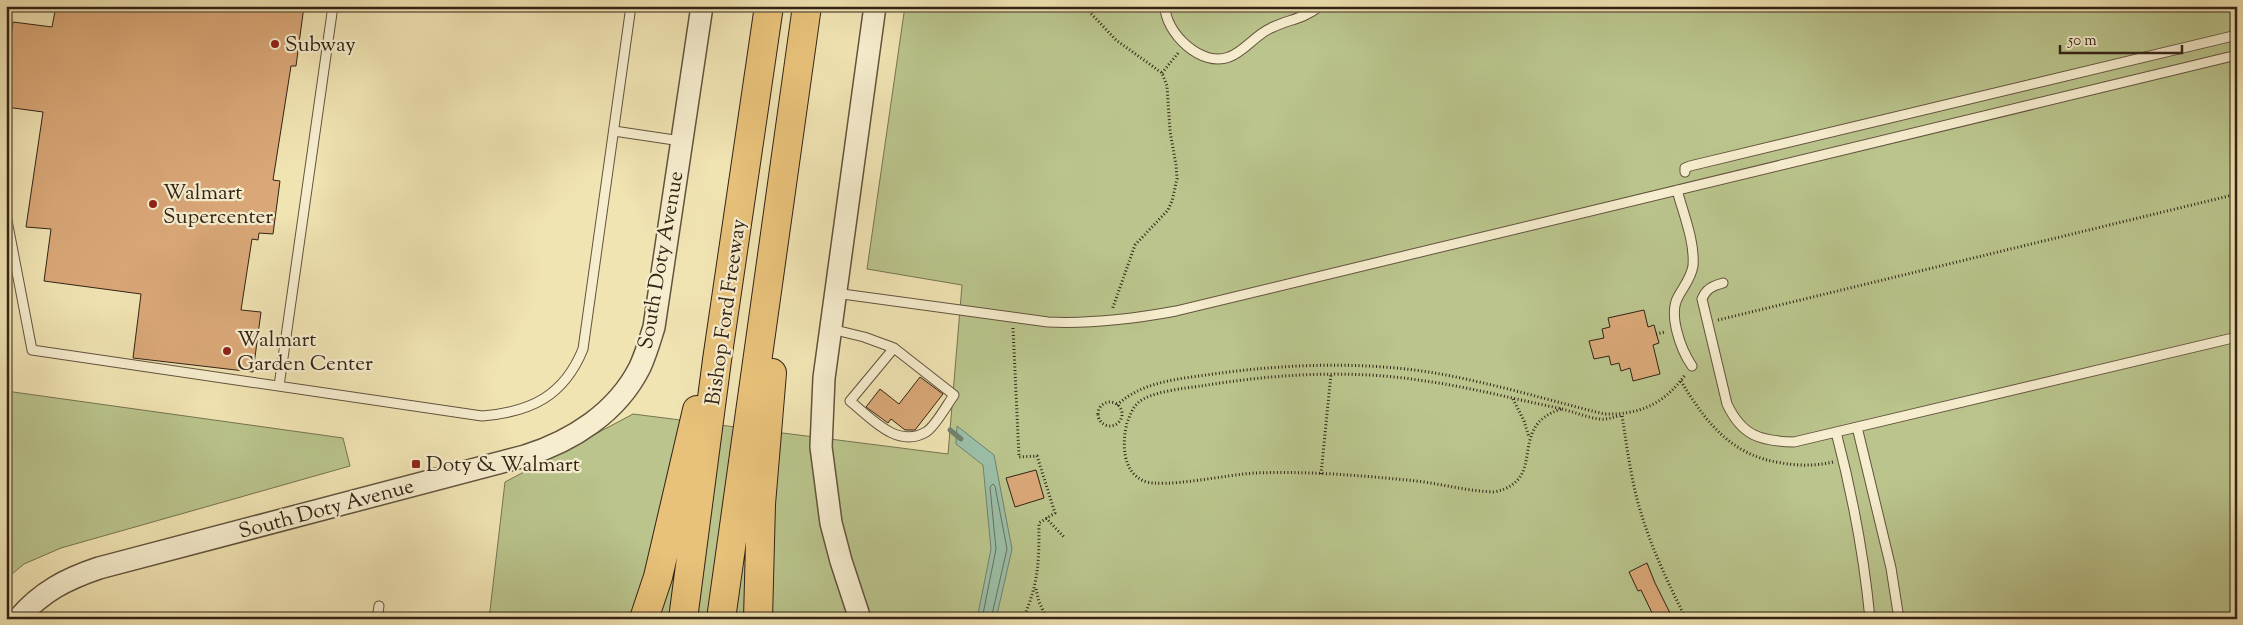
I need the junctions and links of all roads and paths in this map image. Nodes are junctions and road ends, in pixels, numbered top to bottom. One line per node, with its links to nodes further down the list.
1 (333, 6): 34 (lane)
2 (631, 6): 14 (lane)
3 (702, 6): 15 (street, South Doty Avenue)
4 (769, 6): 31 (highway, Bishop Ford Freeway)
5 (807, 6): 20 (highway, Bishop Ford Freeway)
6 (875, 6): 22 (street)
7 (1084, 6): 13 (path)
8 (1165, 6): 11 (lane)
9 (1320, 6): 11 (lane)
10 (2237, 35): 16 (lane)
11 (1185, 45): 13 (path)
12 (2237, 55): 17 (lane)
13 (1162, 73): 24 (path)
14 (614, 131): 15 (lane); 34 (lane)
15 (681, 141): 47 (street, South Doty Avenue)
16 (1685, 172)
17 (1677, 190): 24 (lane); 27 (lane)
18 (2237, 194): 25 (path)
19 (6, 215): 34 (lane)
20 (772, 246): 51 (highway, Bishop Ford Freeway); 52 (highway)
21 (1723, 283): 25 (lane)
22 (835, 293): 23 (lane); 26 (street)
23 (1013, 317): 24 (lane); 43 (path)
24 (1107, 322)
25 (1706, 322): 40 (lane)
26 (831, 329): 30 (lane); 53 (street)
27 (1678, 330): 28 (path); 32 (lane)
28 (1656, 334)
29 (2237, 337): 39 (lane)
30 (894, 348): 30 (lane)
31 (718, 360): 49 (highway); 50 (highway, Bishop Ford Freeway)
32 (1692, 366): 38 (path)
33 (1331, 374): 35 (path); 42 (path); 42 (path)
34 (279, 386)
35 (1513, 399): 37 (path); 41 (path)
36 (1117, 405): 36 (path); 38 (path)
37 (1561, 409): 38 (path); 41 (path)
38 (1622, 415): 56 (path)
39 (1857, 427): 40 (lane); 58 (lane)
40 (1836, 432): 57 (lane)
41 (1529, 440): 42 (path)
42 (1321, 474)
43 (1046, 518): 44 (path); 45 (path)
44 (1064, 537)
45 (1036, 588): 54 (path); 55 (path)
46 (379, 606): 48 (lane)
47 (18, 619)
48 (377, 619)
49 (644, 619)
50 (683, 619)
51 (721, 619)
52 (758, 619)
53 (860, 619)
54 (1024, 619)
55 (1047, 619)
56 (1686, 619)
57 (1870, 619)
58 (1898, 619)

